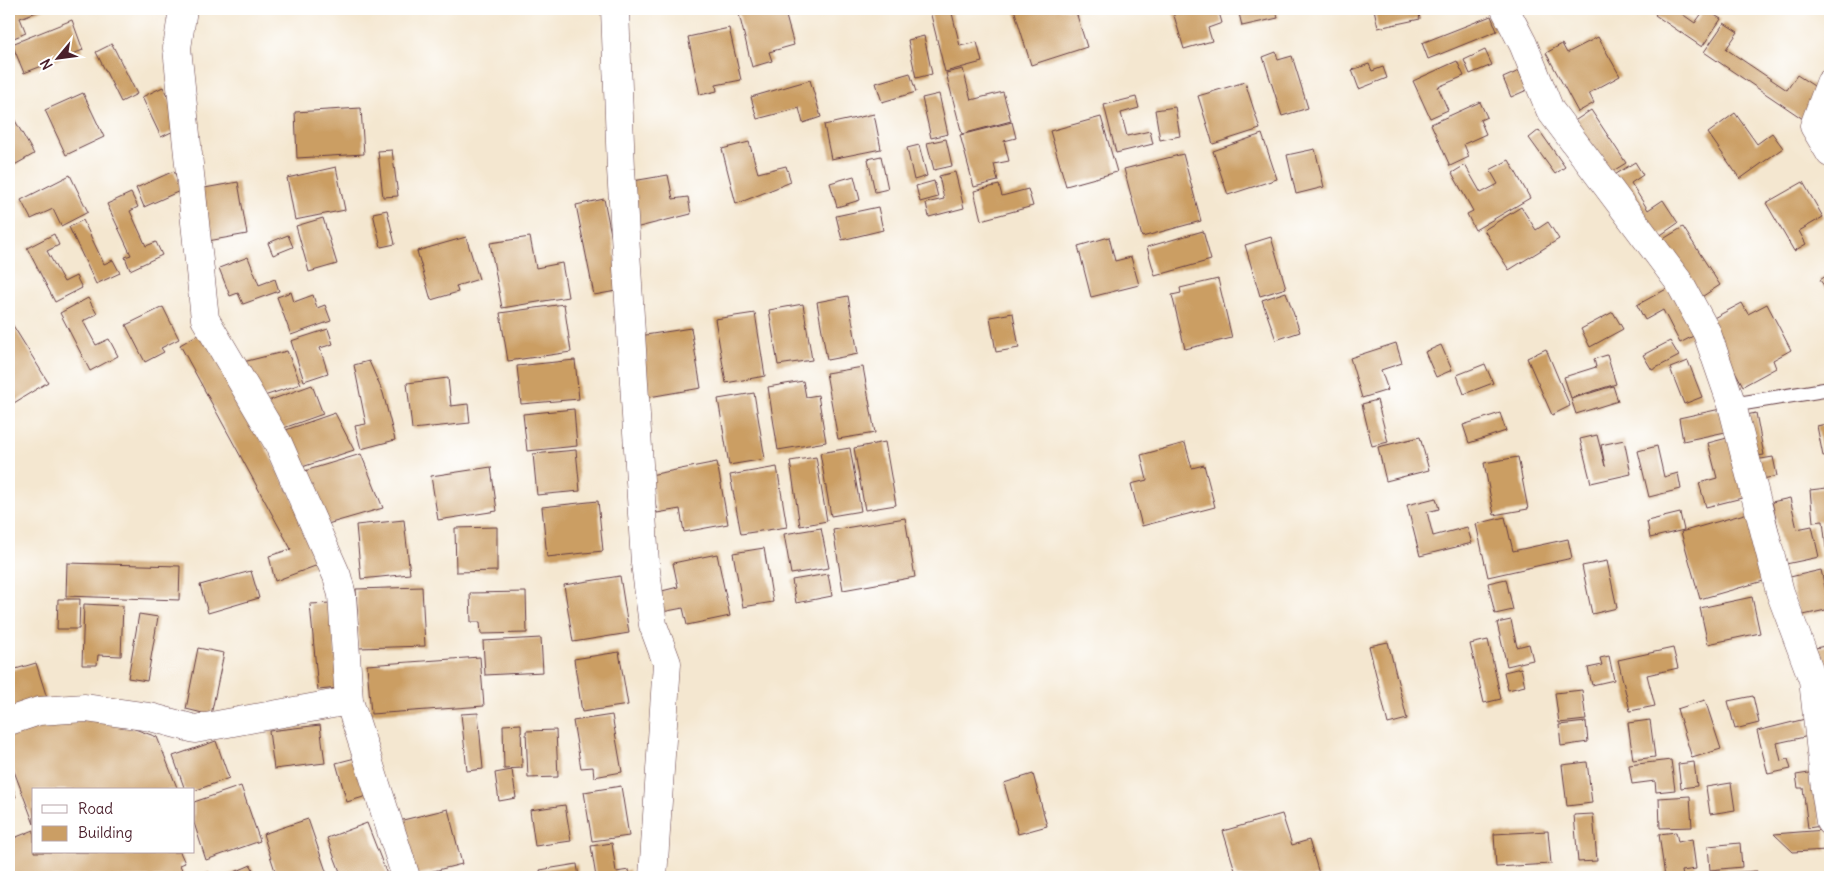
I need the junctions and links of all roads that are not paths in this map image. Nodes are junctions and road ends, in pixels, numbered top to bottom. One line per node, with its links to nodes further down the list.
1 (183, 9): 8 (street)
2 (615, 9): 12 (street)
3 (1505, 9): 7 (street)
4 (1830, 83): 5 (street)
5 (1830, 153)
6 (1830, 389): 7 (lane)
7 (1732, 405): 10 (street)
8 (349, 701): 9 (street); 11 (street)
9 (9, 721)
10 (1830, 822)
11 (406, 877)
12 (653, 877)

